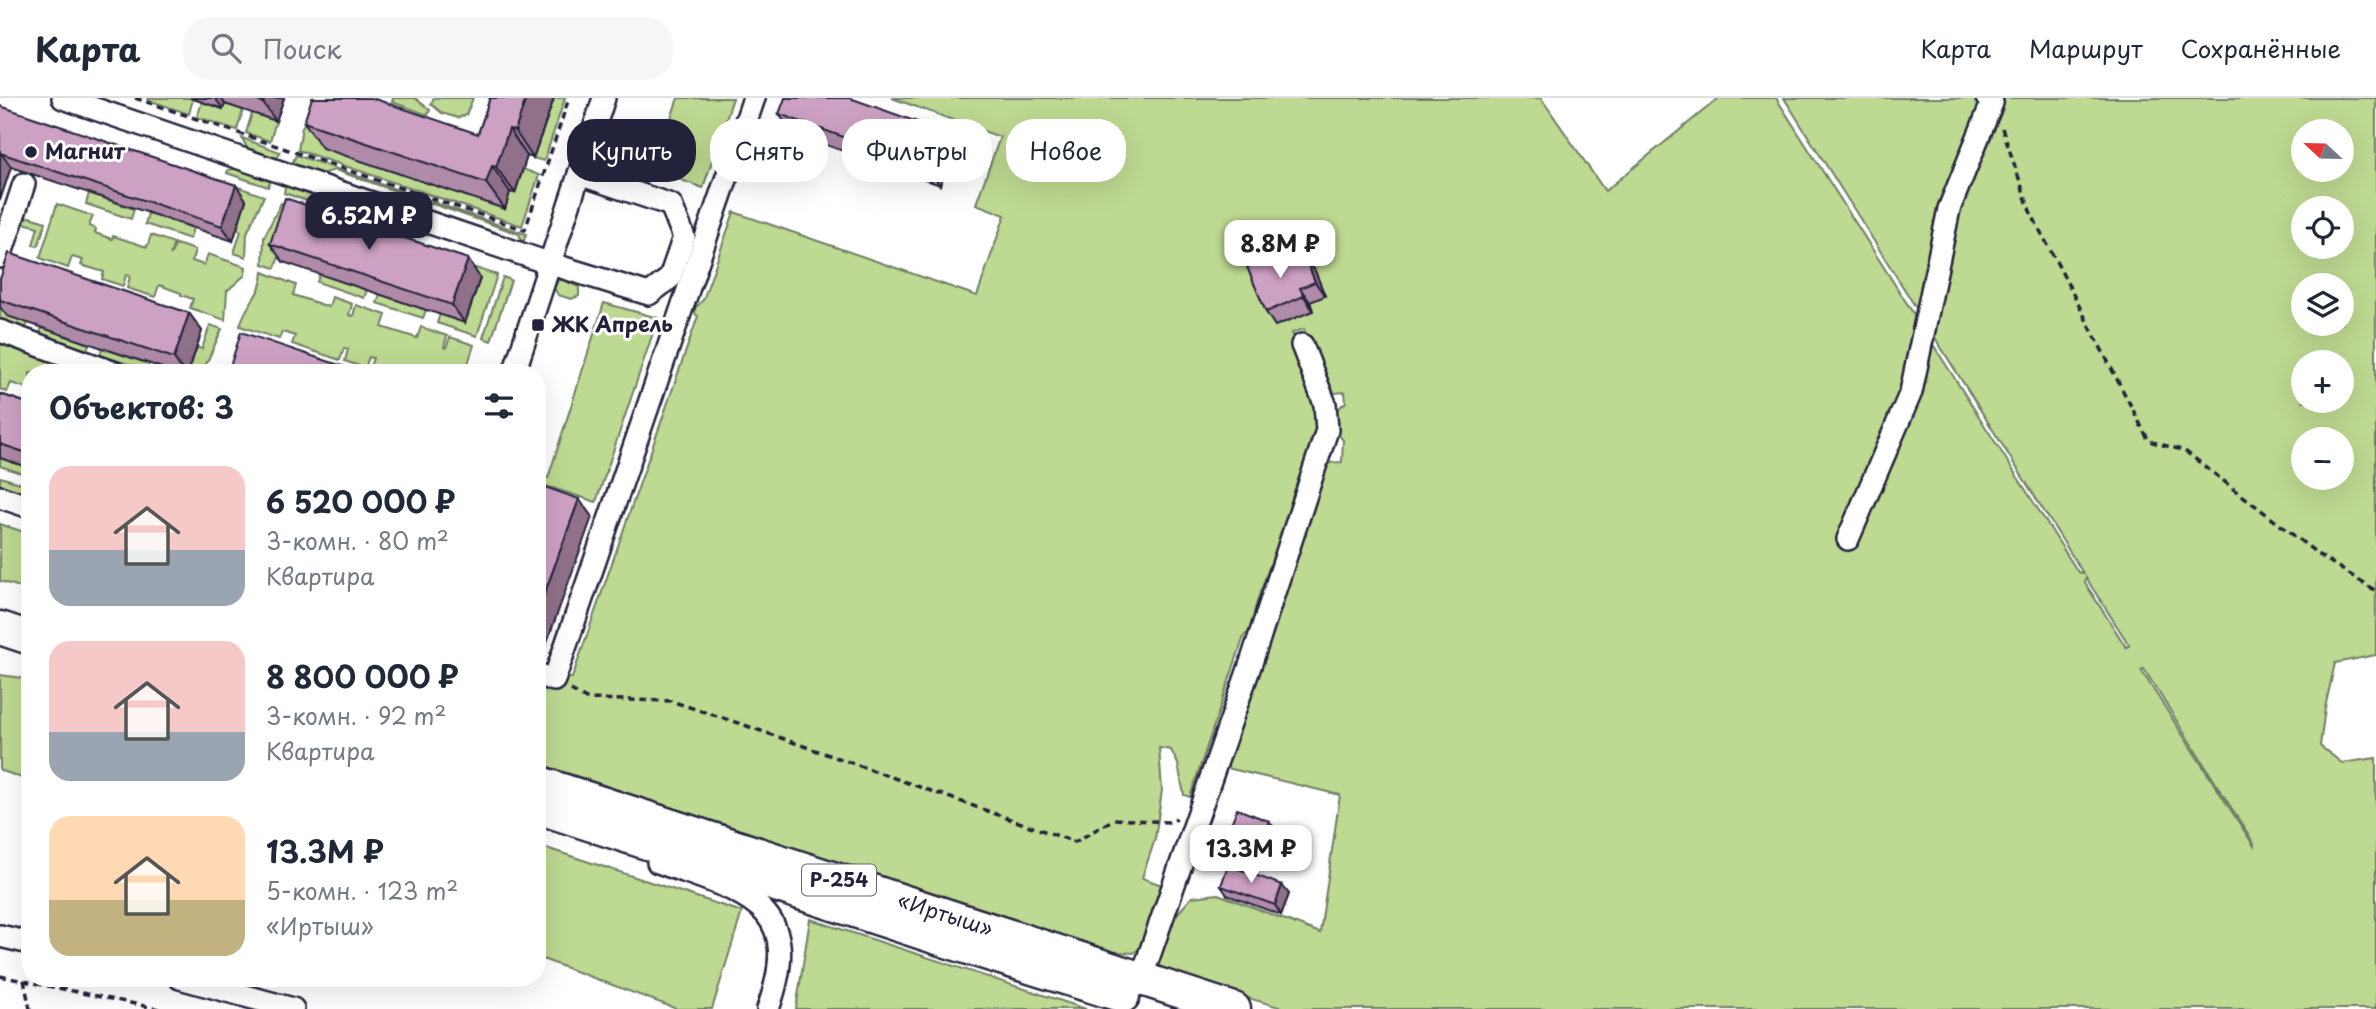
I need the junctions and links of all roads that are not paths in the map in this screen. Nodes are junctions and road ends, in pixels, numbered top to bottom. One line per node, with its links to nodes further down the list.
1 (62, 98): 5 (street)
2 (604, 98): 6 (street)
3 (754, 98): 23 (street)
4 (1989, 101): 18 (street)
5 (93, 103): 11 (street)
6 (597, 119)
7 (576, 182): 11 (street)
8 (605, 182): 11 (street)
9 (24, 184): 10 (street)
10 (0, 257)
11 (548, 263): 15 (street)
12 (0, 331): 14 (street)
13 (1302, 345): 28 (street)
14 (90, 364)
15 (517, 364)
16 (0, 497): 17 (street)
17 (21, 504)
18 (1848, 539)
19 (0, 606): 20 (highway)
20 (21, 612)
21 (0, 628): 22 (highway)
22 (21, 635)
23 (546, 677)
24 (546, 785): 28 (highway, «Иртыш» / Р-254)
25 (551, 812): 31 (street); 32 (highway, «Иртыш» / Р-254)
26 (0, 936): 27 (street)
27 (21, 941)
28 (1141, 979): 33 (highway, «Иртыш» / Р-254)
29 (213, 987): 30 (street)
30 (293, 1009)
31 (768, 1009)
32 (1164, 1009)
33 (1234, 1009)

